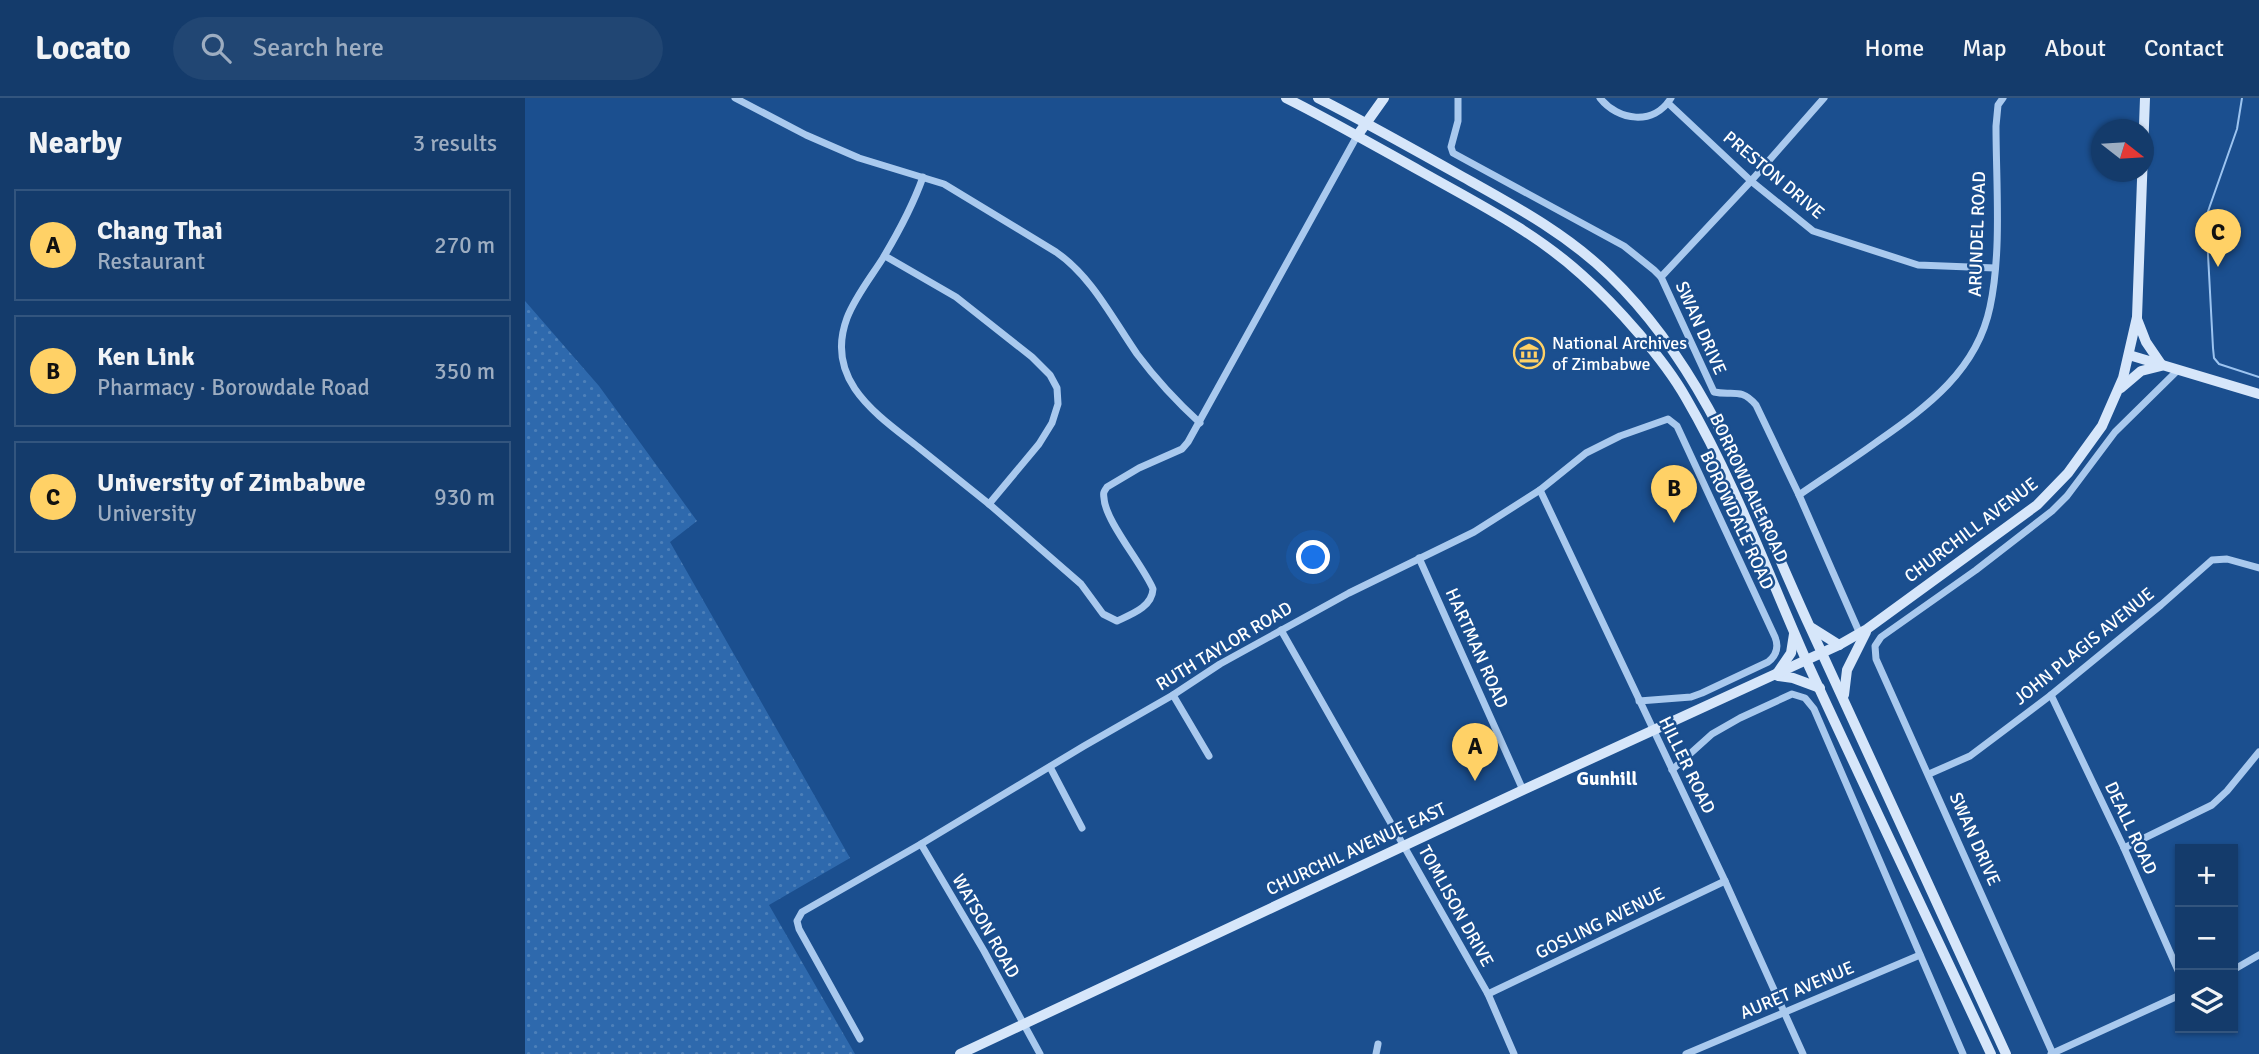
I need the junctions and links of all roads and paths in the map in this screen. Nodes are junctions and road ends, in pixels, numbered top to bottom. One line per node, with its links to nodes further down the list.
1 (735, 98): 13 (street)
2 (1286, 98): 12 (main road, BORROWDALE ROAD)
3 (1318, 98): 11 (main road, BORROWDALE ROAD)
4 (1384, 98): 11 (main road)
5 (1458, 98): 17 (street, SWAN DRIVE)
6 (1600, 98): 10 (street, PRESTON DRIVE)
7 (1824, 98): 14 (street)
8 (2003, 98): 16 (street, ARUNDEL ROAD)
9 (2145, 98): 18 (main road, CHURCHILL AVENUE)
10 (1669, 100): 14 (street, PRESTON DRIVE)
11 (1366, 122): 12 (main road); 33 (main road, BORROWDALE ROAD)
12 (1357, 136): 25 (street); 35 (main road, BORROWDALE ROAD)
13 (923, 177): 15 (street); 25 (street)
14 (1751, 181): 16 (street, PRESTON DRIVE); 17 (street)
15 (885, 256): 28 (street); 28 (street)
16 (1995, 268): 27 (street, ARUNDEL ROAD)
17 (1661, 277): 27 (street, SWAN DRIVE)
18 (2137, 317): 19 (main road, CHURCHILL AVENUE); 20 (main road)
19 (2129, 355): 20 (main road); 22 (main road, CHURCHILL AVENUE)
20 (2162, 365): 21 (main road); 22 (main road)
21 (2178, 370): 23 (main road); 32 (street)
22 (2117, 391): 31 (main road, CHURCHILL AVENUE)
23 (2259, 394)
24 (1668, 419): 26 (street, RUTH TAYLOR ROAD); 45 (street, BOROWDALE ROAD)
25 (1200, 423): 28 (street)
26 (1540, 490): 29 (street, RUTH TAYLOR ROAD); 45 (street, HILLER ROAD)
27 (1799, 495): 36 (street, SWAN DRIVE)
28 (989, 503)
29 (1419, 558): 34 (street, RUTH TAYLOR ROAD); 52 (street, HARTMAN ROAD)
30 (2259, 568): 43 (street, JOHN PLAGIS AVENUE)
31 (1948, 570): 32 (street); 36 (main road, CHURCHILL AVENUE)
32 (1958, 583): 51 (street, SWAN DRIVE)
33 (1810, 626): 37 (main road); 38 (main road, BORROWDALE ROAD)
34 (1281, 630): 42 (street, RUTH TAYLOR ROAD); 55 (street, TOMLISON DRIVE)
35 (1794, 632): 39 (main road, BORROWDALE ROAD); 40 (main road)
36 (1863, 632): 37 (main road, CHURCHILL AVENUE); 44 (main road)
37 (1839, 645): 38 (main road, CHURCHILL AVENUE)
38 (1823, 653): 39 (main road, CHURCHILL AVENUE); 44 (main road, BORROWDALE ROAD)
39 (1807, 662): 40 (main road, CHURCHIL AVENUE EAST); 41 (main road, BORROWDALE ROAD)
40 (1776, 675): 41 (main road); 46 (main road, CHURCHIL AVENUE EAST)
41 (1820, 688): 75 (main road, BORROWDALE ROAD)
42 (1173, 695): 48 (street); 49 (street, RUTH TAYLOR ROAD)
43 (2051, 695): 51 (street, JOHN PLAGIS AVENUE); 56 (street, DEALL ROAD)
44 (1844, 697): 76 (main road, BORROWDALE ROAD)
45 (1639, 701): 46 (street, HILLER ROAD)
46 (1653, 730): 50 (street, HILLER ROAD); 52 (main road, CHURCHIL AVENUE EAST)
47 (2259, 752): 56 (street)
48 (1209, 756)
49 (1050, 767): 53 (street); 54 (street, RUTH TAYLOR ROAD)
50 (1672, 770): 57 (street, HILLER ROAD); 59 (street)
51 (1929, 774): 77 (street, SWAN DRIVE)
52 (1523, 790): 55 (main road, CHURCHIL AVENUE EAST)
53 (1083, 828)
54 (921, 844): 65 (street, WATSON ROAD); 66 (street, RUTH TAYLOR ROAD)
55 (1404, 846): 62 (street, TOMLISON DRIVE); 65 (main road, CHURCHIL AVENUE EAST)
56 (2123, 848): 61 (street, DEALL ROAD)
57 (1725, 881): 62 (street, GOSLING AVENUE); 64 (street, HILLER ROAD)
58 (2259, 954): 60 (street)
59 (1920, 955): 64 (street, AURET AVENUE); 74 (street)
60 (2238, 967)
61 (2178, 970)
62 (1488, 994): 71 (street, TOMLISON DRIVE)
63 (2175, 997): 77 (street)
64 (1785, 1011): 72 (street, AURET AVENUE); 73 (street, HILLER ROAD)
65 (1023, 1024): 68 (main road, CHURCHIL AVENUE EAST); 69 (street, WATSON ROAD)
66 (860, 1039)
67 (1378, 1044): 70 (street)
68 (960, 1054)
69 (1040, 1054)
70 (1375, 1054)
71 (1514, 1054)
72 (1686, 1054)
73 (1803, 1054)
74 (1963, 1054)
75 (1990, 1054)
76 (2006, 1054)
77 (2053, 1054)

